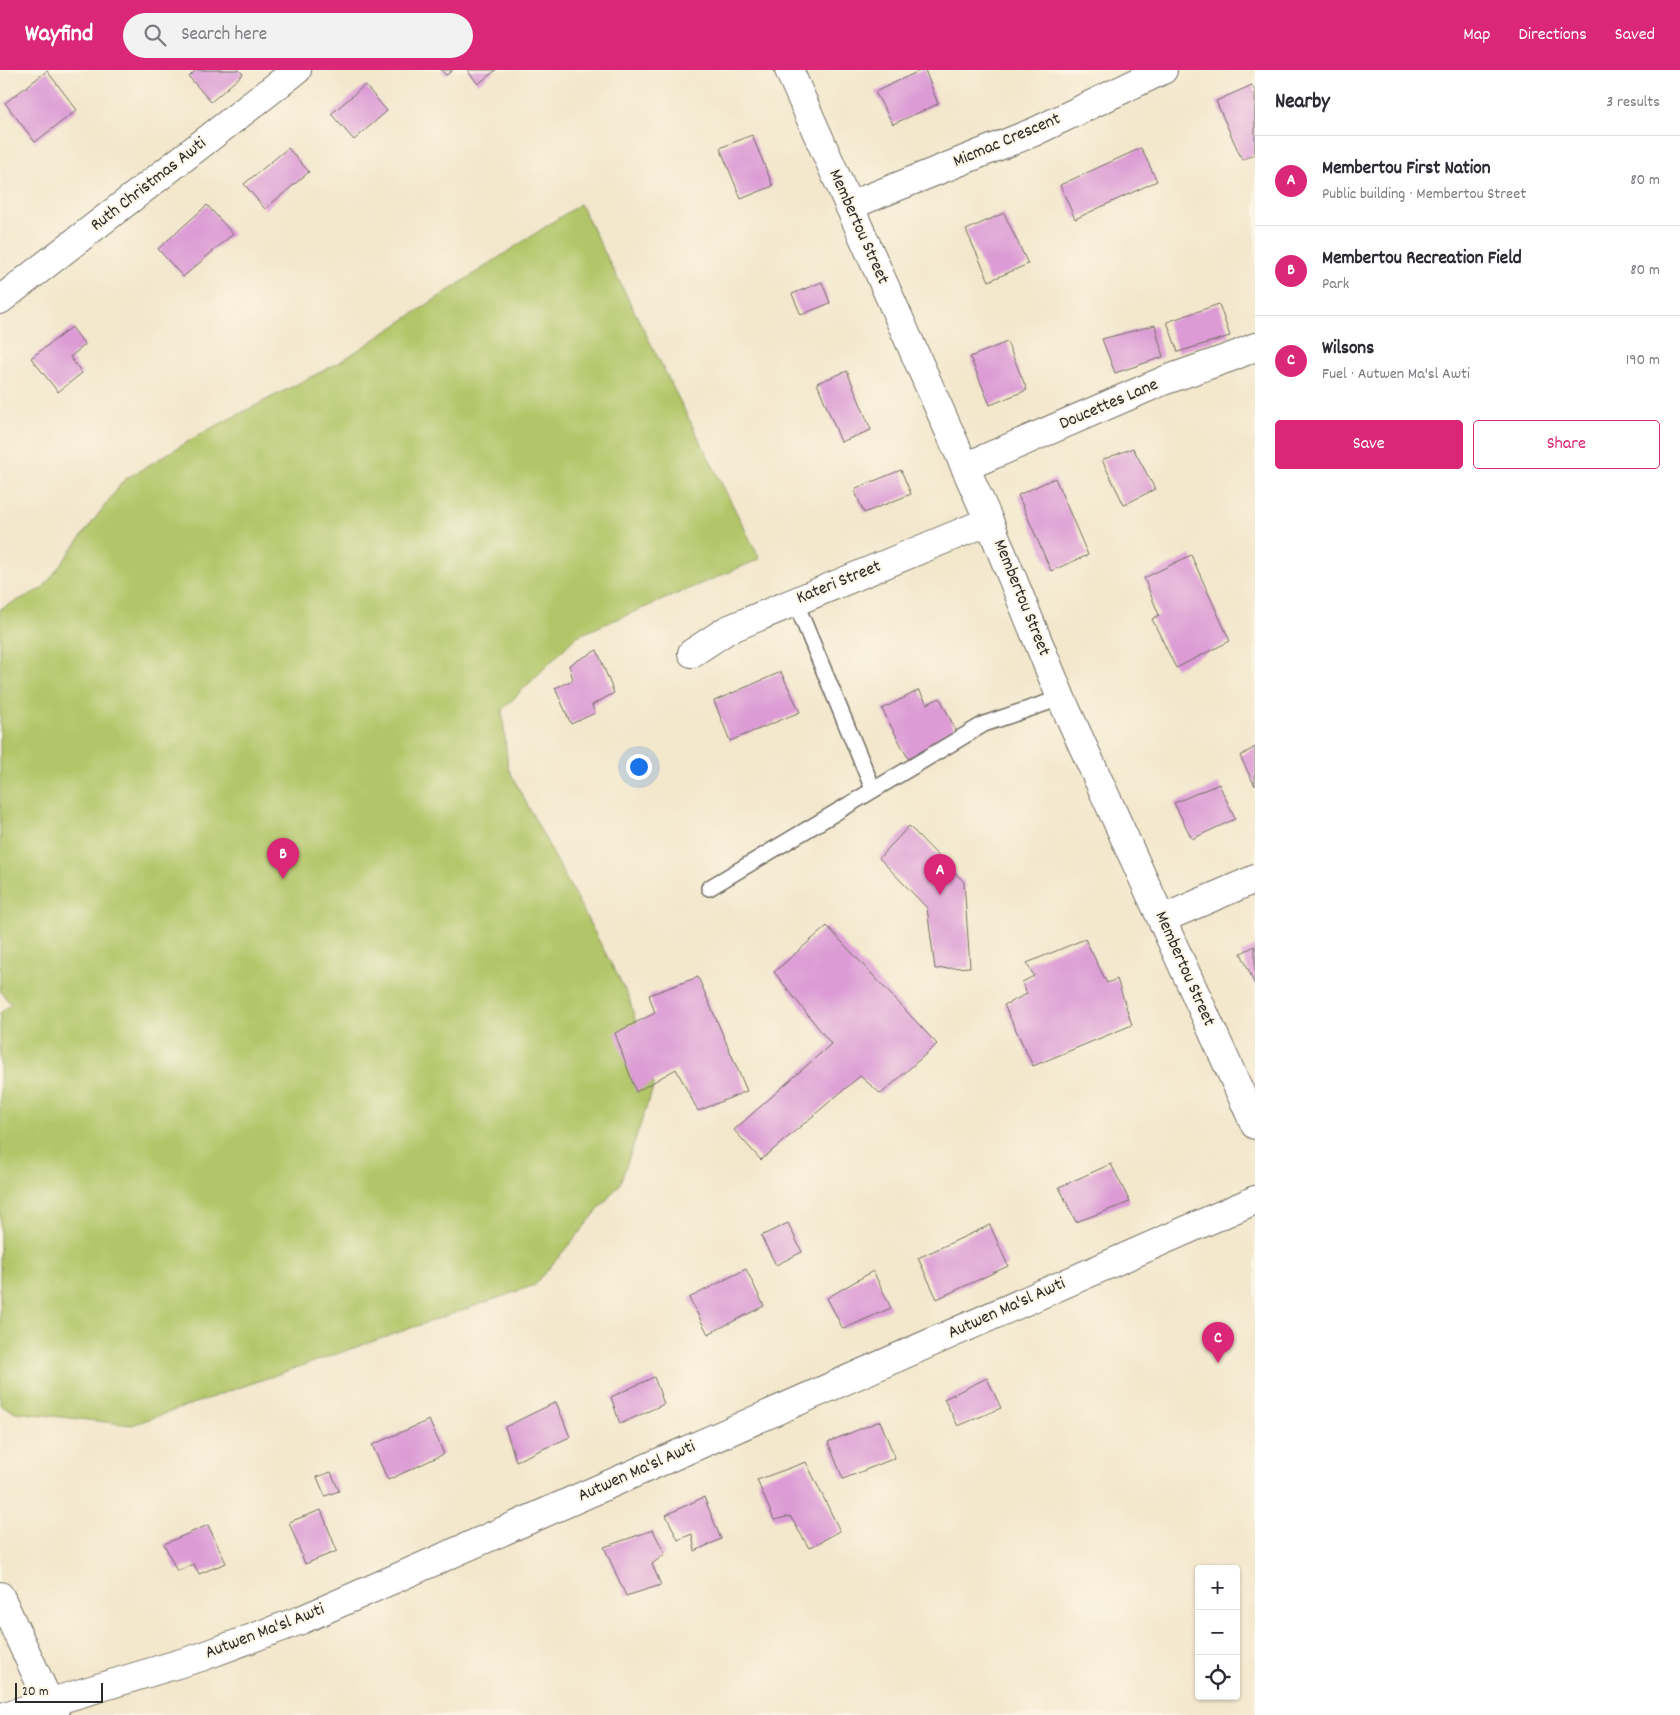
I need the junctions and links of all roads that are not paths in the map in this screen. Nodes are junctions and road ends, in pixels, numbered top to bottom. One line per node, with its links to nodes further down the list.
1 (297, 70): 5 (street, Ruth Christmas Awti)
2 (789, 70): 4 (street, Membertou Street)
3 (1163, 70): 4 (street, Micmac Crescent)
4 (848, 206): 7 (street, Membertou Street)
5 (0, 300)
6 (1255, 346): 7 (street, Doucettes Lane)
7 (965, 467): 8 (street, Membertou Street)
8 (990, 522): 9 (street, Kateri Street); 11 (street, Membertou Street)
9 (795, 601): 10 (street, Kateri Street); 12 (lane)
10 (692, 653)
11 (1061, 698): 12 (lane); 15 (street, Membertou Street)
12 (873, 789): 14 (lane)
13 (1255, 879): 15 (street)
14 (708, 888)
15 (1162, 919): 16 (street, Membertou Street)
16 (1255, 1125)
17 (1255, 1200): 19 (street, Autwen Ma'sl Awti)
18 (0, 1596): 19 (street)
19 (52, 1709): 20 (street, Autwen Ma'sl Awti)
20 (8, 1715)

